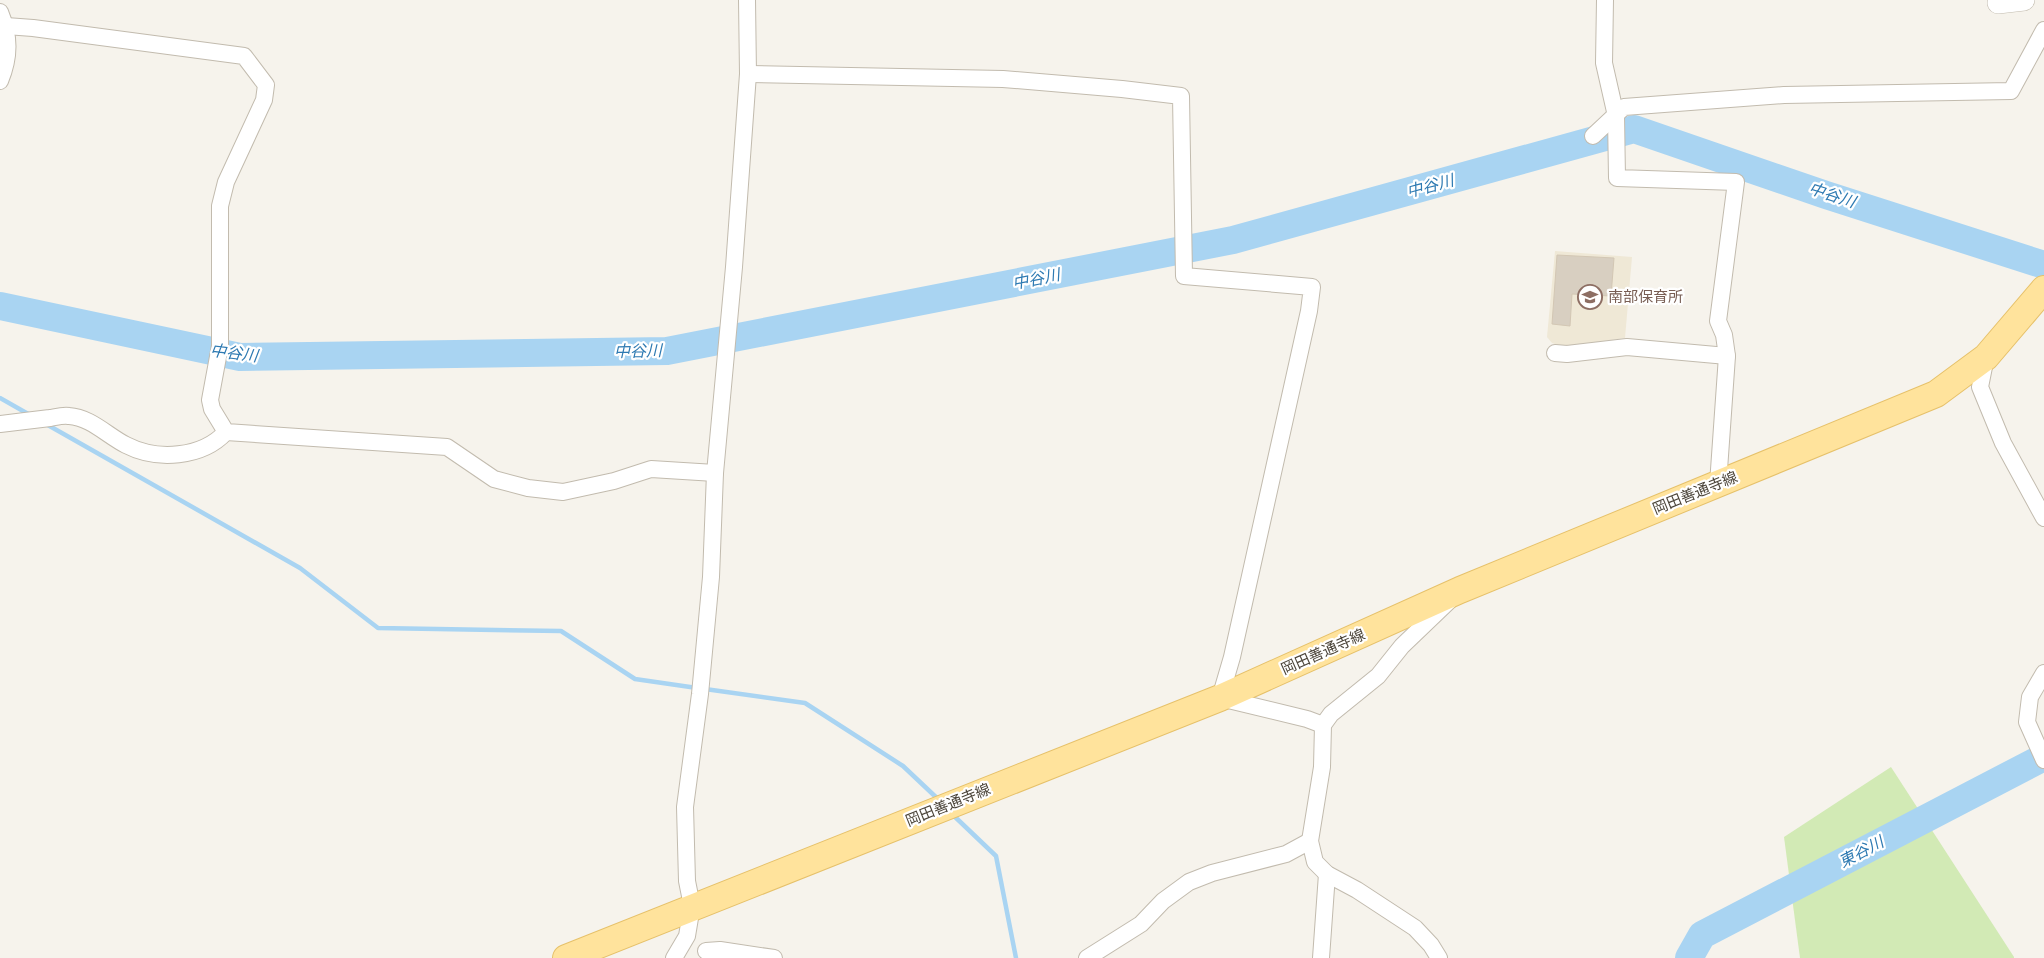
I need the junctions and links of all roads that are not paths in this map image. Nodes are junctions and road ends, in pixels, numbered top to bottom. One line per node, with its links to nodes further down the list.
1 (747, 0): 7 (street)
2 (1606, 0): 9 (street)
3 (2024, 0): 4 (street)
4 (1998, 3)
5 (3, 19): 8 (street); 16 (street)
6 (2044, 30): 9 (street)
7 (748, 74): 17 (street); 22 (street)
8 (0, 81)
9 (1616, 116): 10 (street); 13 (street)
10 (1593, 136)
11 (2044, 289): 14 (main road, 岡田善通寺線)
12 (1555, 352): 13 (street)
13 (1727, 356): 18 (street)
14 (1986, 357): 18 (main road, 岡田善通寺線); 19 (street)
15 (0, 424): 16 (street)
16 (226, 432): 17 (street)
17 (715, 473): 27 (street)
18 (1718, 484): 20 (main road, 岡田善通寺線)
19 (2044, 518)
20 (1460, 590): 22 (main road, 岡田善通寺線); 23 (street)
21 (2044, 674): 24 (street)
22 (1220, 698): 23 (street); 27 (main road, 岡田善通寺線)
23 (1324, 725): 25 (street)
24 (2044, 760)
25 (1310, 841): 26 (street); 33 (street)
26 (1327, 874): 34 (street); 35 (street)
27 (692, 906): 28 (street); 30 (main road, 岡田善通寺線)
28 (687, 936): 29 (street); 31 (street)
29 (708, 954): 32 (street)
30 (566, 958)
31 (674, 958)
32 (774, 958)
33 (1087, 958)
34 (1321, 958)
35 (1439, 958)

